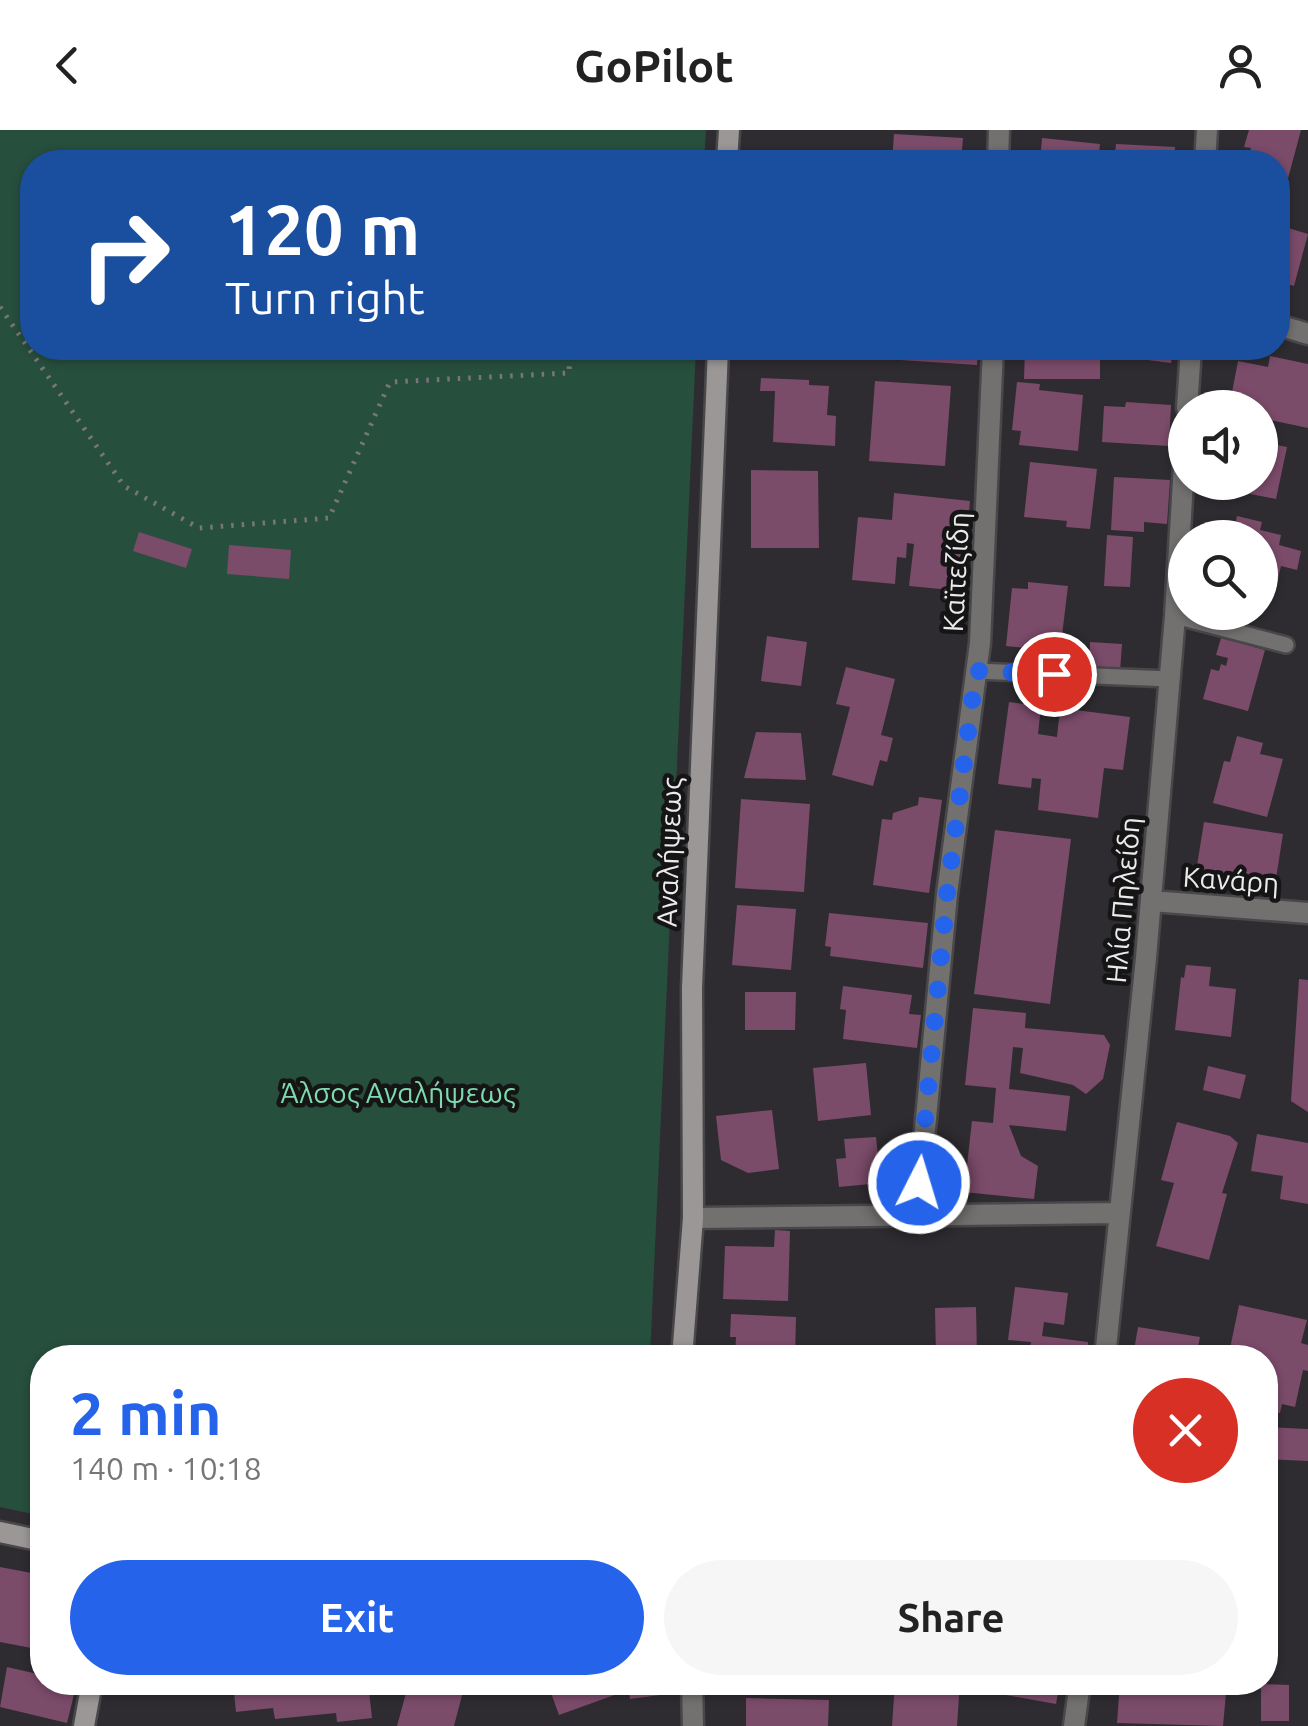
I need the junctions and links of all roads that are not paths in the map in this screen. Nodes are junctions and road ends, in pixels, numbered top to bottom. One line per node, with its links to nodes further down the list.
1 (718, 360): 14 (street, Αναλήψεως)
2 (992, 360): 8 (street, Καϊτεζίδη)
3 (1190, 360): 4 (street)
4 (1188, 390)
5 (1174, 630): 9 (street, Ηλία Πηλείδη)
6 (1229, 630): 7 (lane)
7 (1286, 645)
8 (976, 671): 9 (lane); 13 (street, Καϊτεζίδη)
9 (1170, 679): 10 (street, Ηλία Πηλείδη)
10 (1150, 901): 11 (street, Κανάρη); 12 (street, Ηλία Πηλείδη)
11 (1308, 913)
12 (1118, 1213): 13 (street); 16 (street, Ηλία Πηλείδη)
13 (916, 1215): 14 (street)
14 (693, 1218): 15 (street, Αναλήψεως)
15 (683, 1345)
16 (1106, 1345)
17 (0, 1532): 18 (street)
18 (30, 1538)
19 (90, 1695): 22 (street)
20 (692, 1695): 23 (street)
21 (1078, 1695): 24 (street)
22 (84, 1726)
23 (693, 1726)
24 (1074, 1726)

